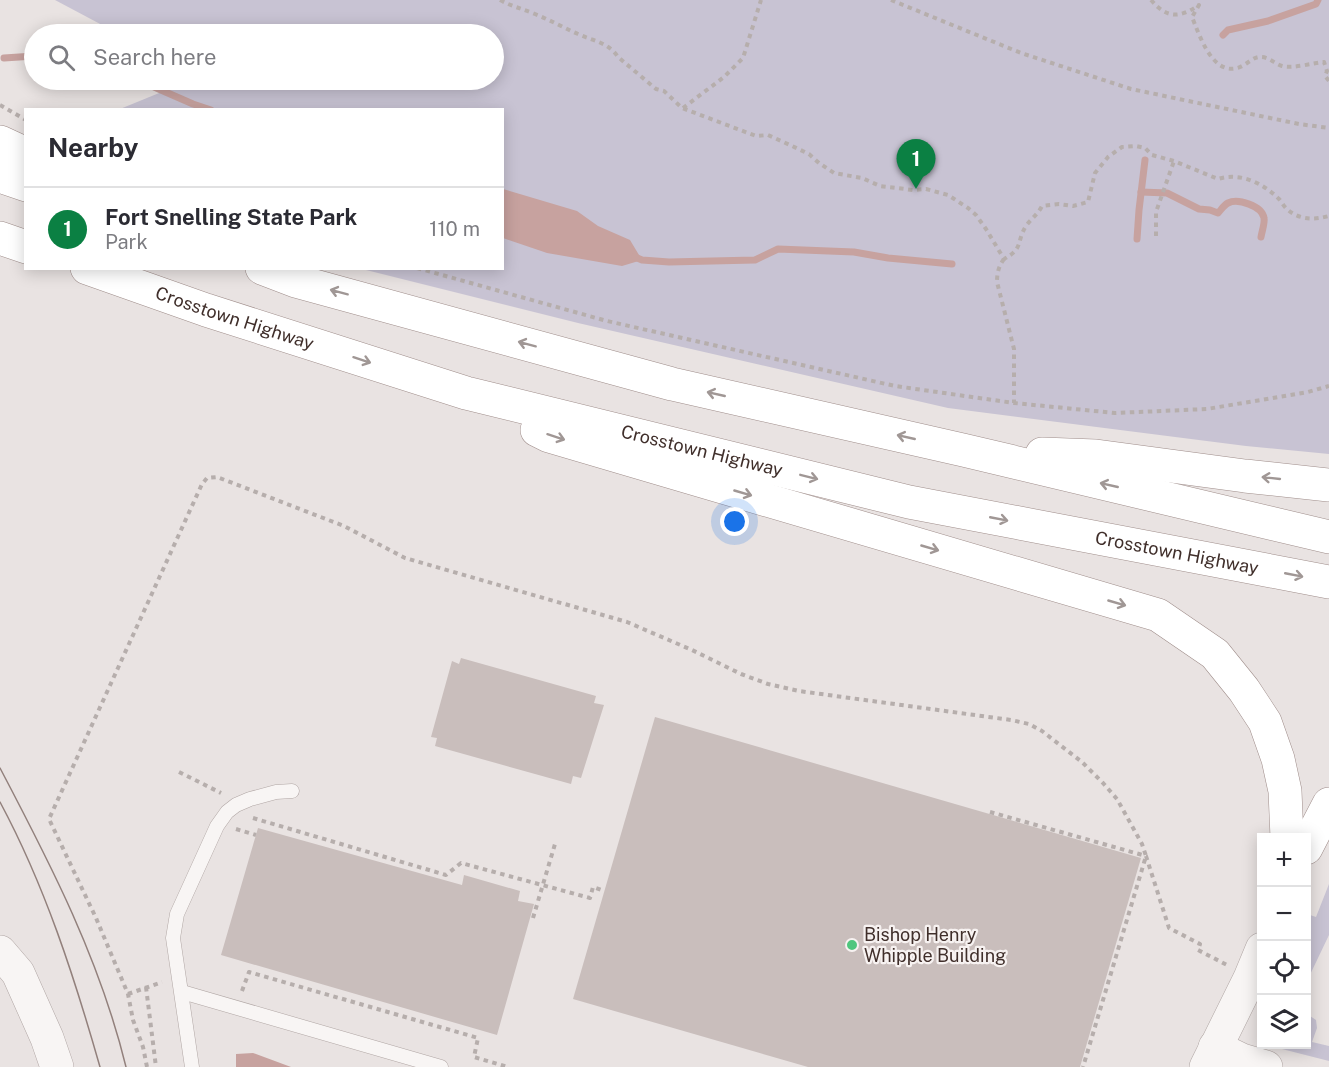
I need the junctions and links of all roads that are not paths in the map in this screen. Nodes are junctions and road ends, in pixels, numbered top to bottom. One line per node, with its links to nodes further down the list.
1 (0, 142): 2 (highway)
2 (24, 153)
3 (0, 176): 4 (highway)
4 (24, 183)
5 (0, 238): 6 (highway)
6 (24, 246)
7 (93, 270): 10 (highway, Crosstown Highway, one-way to 10)
8 (268, 270): 9 (highway)
9 (284, 275): 11 (highway, one-way to 9)
10 (466, 393): 16 (highway, Crosstown Highway, one-way to 16); 19 (highway, one-way to 19)
11 (963, 450): 12 (highway, one-way to 11); 13 (highway, one-way to 11)
12 (1329, 484)
13 (1166, 499): 14 (highway); 15 (highway)
14 (1329, 523)
15 (1329, 537)
16 (1329, 582)
17 (292, 791): 23 (lane)
18 (1329, 804): 20 (highway)
19 (1287, 833)
20 (1311, 838)
21 (0, 952): 25 (street)
22 (1257, 961): 24 (street)
23 (182, 992): 26 (lane); 27 (lane)
24 (1211, 1057): 28 (street)
25 (57, 1067)
26 (192, 1067)
27 (441, 1067)
28 (1266, 1067)

